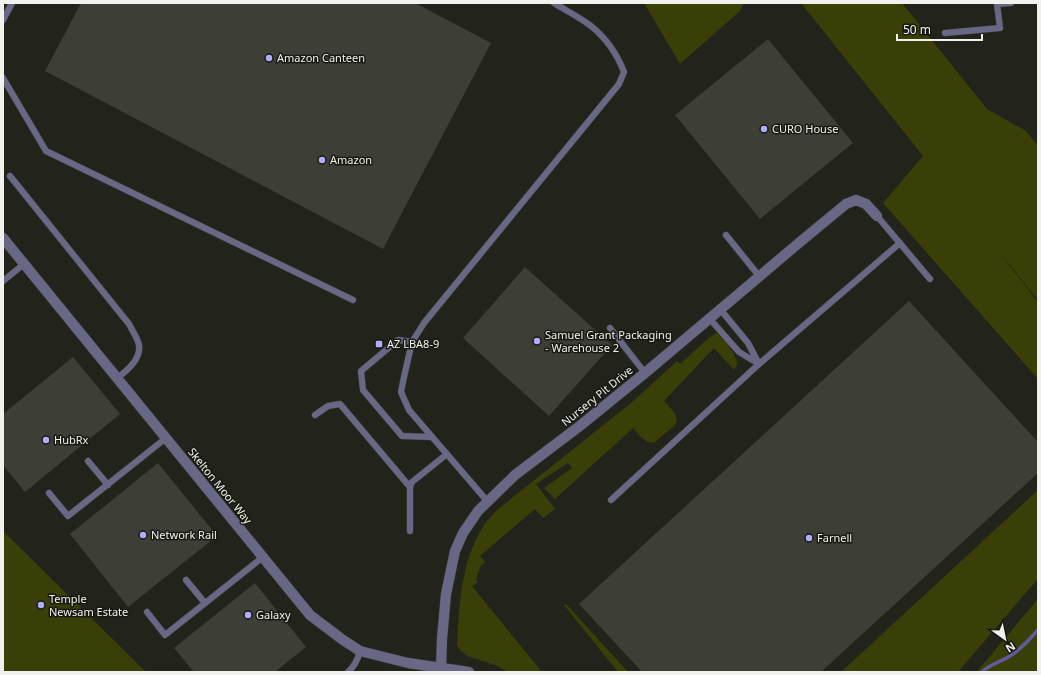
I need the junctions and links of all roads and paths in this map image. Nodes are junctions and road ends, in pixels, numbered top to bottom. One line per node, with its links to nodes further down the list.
1 (12, 3): 5 (lane)
2 (554, 3): 21 (lane)
3 (1011, 3): 4 (lane)
4 (997, 4): 6 (lane)
5 (3, 20)
6 (945, 33)
7 (3, 78): 17 (lane)
8 (10, 176): 24 (lane)
9 (877, 216): 12 (lane); 14 (street, Nursery Pit Drive)
10 (726, 235): 14 (lane)
11 (3, 238): 13 (street, Skelton Moor Way)
12 (900, 243): 15 (lane); 22 (lane)
13 (24, 264): 16 (lane); 24 (street, Skelton Moor Way)
14 (760, 276): 18 (street, Nursery Pit Drive)
15 (930, 279)
16 (3, 281)
17 (354, 300)
18 (720, 309): 19 (street, Nursery Pit Drive); 22 (lane)
19 (709, 318): 22 (lane); 23 (street, Nursery Pit Drive)
20 (610, 328): 23 (lane)
21 (412, 342): 26 (lane); 26 (lane)
22 (759, 364): 33 (lane)
23 (645, 373): 34 (street, Nursery Pit Drive)
24 (117, 378): 27 (street, Skelton Moor Way)
25 (315, 415): 31 (lane)
26 (432, 437): 28 (lane)
27 (166, 438): 30 (lane); 36 (street, Skelton Moor Way)
28 (447, 454): 31 (lane); 34 (lane)
29 (88, 461): 30 (lane)
30 (108, 485): 32 (lane)
31 (410, 487): 35 (lane)
32 (49, 493)
33 (611, 500)
34 (488, 502): 41 (street, Nursery Pit Drive)
35 (410, 532)
36 (263, 557): 38 (lane); 40 (street, Skelton Moor Way)
37 (186, 580): 38 (lane)
38 (205, 603): 39 (lane)
39 (147, 612)
40 (360, 650): 41 (street, Skelton Moor Way); 42 (lane)
41 (441, 668): 43 (street, Skelton Moor Way)
42 (348, 672)
43 (469, 672)

